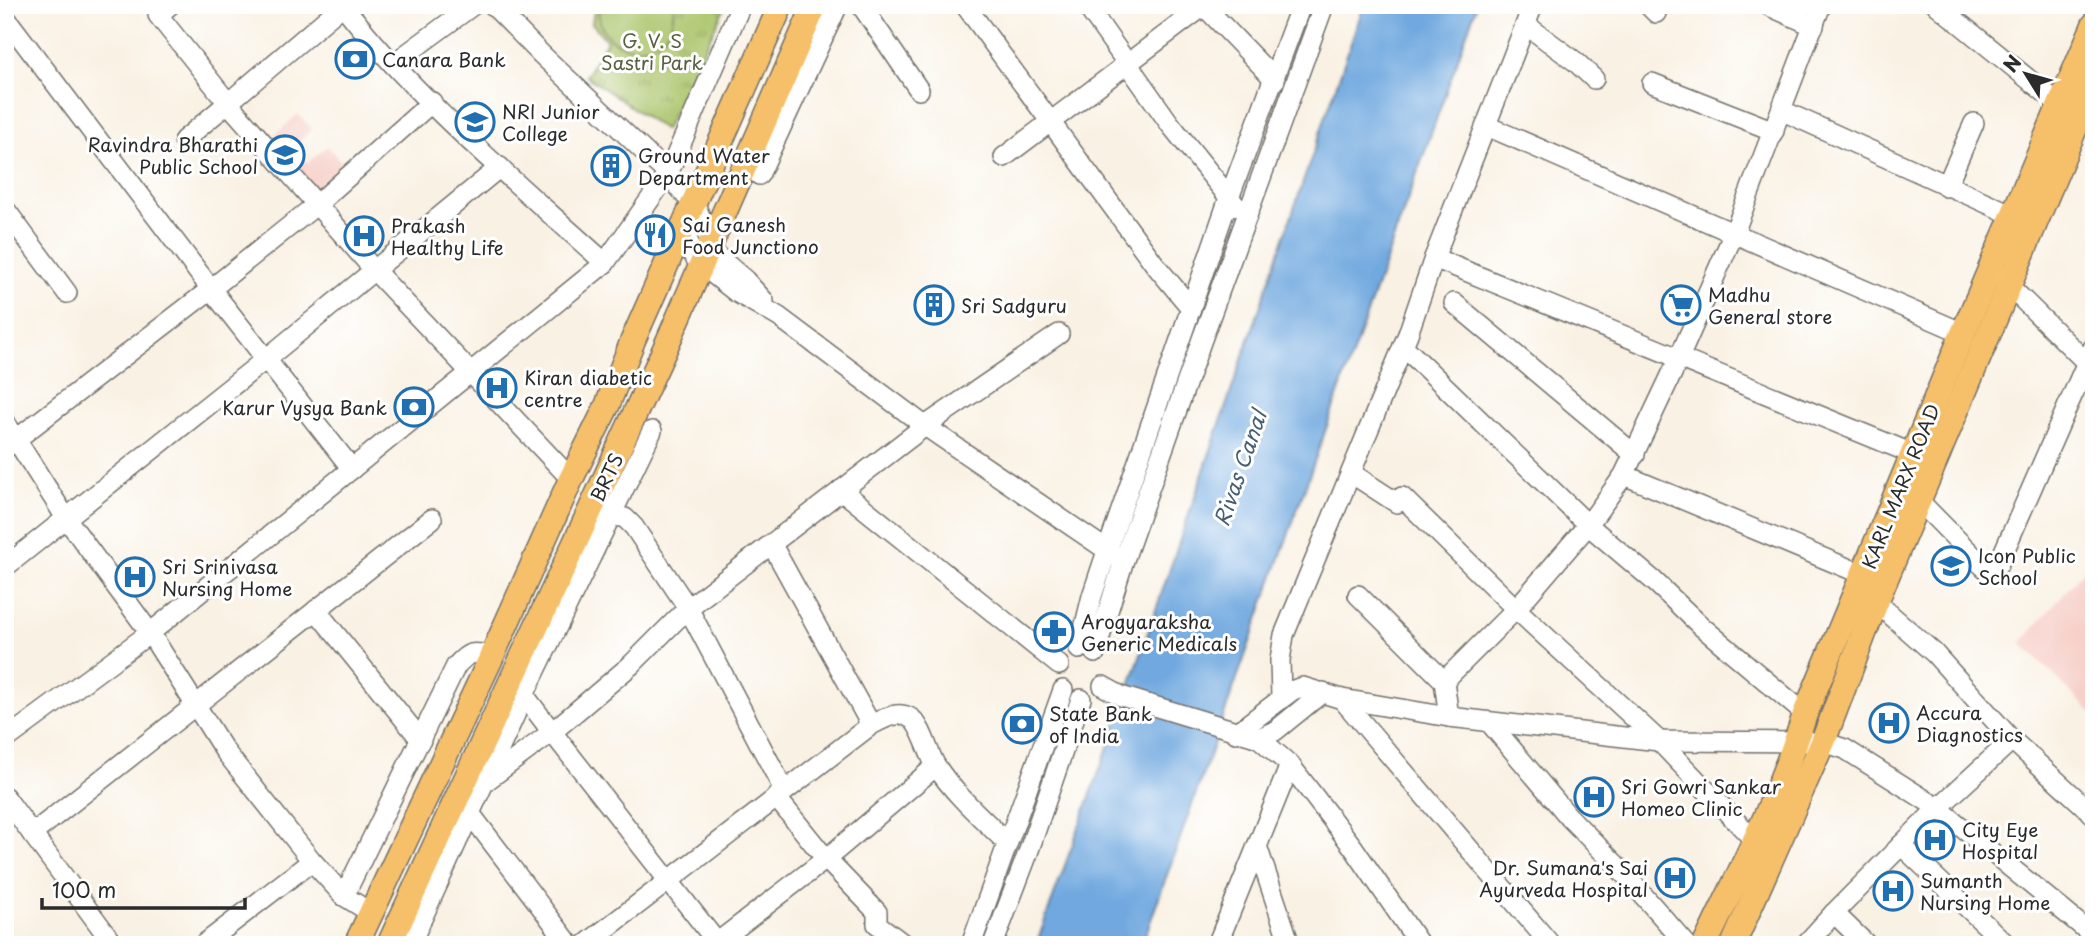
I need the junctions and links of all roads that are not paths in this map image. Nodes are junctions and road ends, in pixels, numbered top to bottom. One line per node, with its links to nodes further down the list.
1 (342, 5): 23 (street); 31 (street)
2 (473, 5): 23 (street)
3 (493, 5): 41 (street)
4 (740, 5): 41 (street)
5 (781, 5): 47 (main road)
6 (815, 5): 51 (main road, BRTS)
7 (838, 5): 42 (street)
8 (861, 5): 29 (street)
9 (965, 5): 34 (street)
10 (1086, 5): 24 (street)
11 (1301, 5): 26 (street)
12 (1324, 5): 49 (street)
13 (1534, 5): 20 (street)
14 (1767, 5): 22 (street)
15 (1821, 5): 22 (street)
16 (1937, 5): 32 (street)
17 (1205, 6): 24 (street); 26 (street)
18 (160, 8): 31 (street)
19 (5, 17): 56 (street)
20 (1526, 24): 25 (street); 36 (street)
21 (2094, 25): 32 (main road, KARL MARX ROAD)
22 (1814, 26): 33 (street)
23 (393, 64): 30 (street)
24 (1128, 65): 34 (street); 44 (street)
25 (1594, 79)
26 (1275, 80): 44 (street)
27 (1652, 83): 37 (street)
28 (2094, 83): 55 (main road, KARL MARX ROAD)
29 (919, 90)
30 (432, 102): 40 (street); 45 (street)
31 (228, 103): 38 (street); 45 (street)
32 (2059, 104): 48 (main road, KARL MARX ROAD)
33 (1783, 111): 37 (street); 43 (street)
34 (1050, 123): 39 (street); 59 (street)
35 (1974, 123): 43 (street)
36 (1487, 126): 50 (street); 52 (street)
37 (1774, 131): 50 (street)
38 (184, 140)
39 (1004, 157)
40 (500, 167): 53 (street); 54 (street)
41 (668, 174): 47 (street); 53 (street)
42 (759, 175)
43 (1946, 187): 48 (street)
44 (1229, 198): 49 (street); 59 (street)
45 (316, 205): 54 (street); 56 (street)
46 (6, 211): 57 (street)
47 (689, 215): 51 (street); 75 (main road)
48 (2013, 215): 55 (main road, KARL MARX ROAD)
49 (1247, 217): 83 (street)
50 (1734, 233): 60 (street); 64 (street)
51 (706, 255): 67 (street); 142 (main road, BRTS)
52 (1434, 258): 62 (street); 64 (street)
53 (605, 263): 66 (street)
54 (375, 271): 63 (street); 66 (street)
55 (1999, 277): 60 (main road, KARL MARX ROAD); 65 (street); 77 (main road, KARL MARX ROAD)
56 (211, 289): 63 (street); 69 (street)
57 (67, 293)
58 (1454, 303): 71 (street)
59 (1191, 308): 83 (street)
60 (1963, 333): 70 (main road, KARL MARX ROAD)
61 (1059, 334): 67 (street)
62 (1403, 346): 73 (street); 81 (street)
63 (266, 359): 72 (street); 79 (street)
64 (1678, 359): 70 (street); 71 (street)
65 (2091, 359): 77 (street)
66 (470, 373): 72 (street); 75 (street)
67 (925, 426): 76 (street); 83 (street)
68 (652, 430): 78 (street)
69 (9, 436): 79 (street)
70 (1913, 454): 77 (main road, KARL MARX ROAD)
71 (1635, 455): 74 (street)
72 (352, 469): 91 (street)
73 (1351, 473): 89 (street); 100 (street)
74 (1624, 475): 81 (street); 85 (street)
75 (570, 479): 93 (main road)
76 (841, 490): 82 (street); 94 (street)
77 (1909, 493): 85 (main road, KARL MARX ROAD); 87 (main road, KARL MARX ROAD)
78 (612, 515): 88 (street); 99 (street)
79 (66, 518): 84 (street); 91 (street)
80 (432, 519): 90 (street)
81 (1588, 525): 89 (street); 104 (street)
82 (772, 545): 88 (street); 107 (street)
83 (1115, 556): 92 (street)
84 (5, 567)
85 (1864, 575): 87 (street); 104 (main road, KARL MARX ROAD)
86 (1358, 595): 95 (street)
87 (1876, 602): 113 (street); 115 (main road, KARL MARX ROAD)
88 (688, 608): 108 (street); 120 (street)
89 (1516, 609): 95 (street); 114 (street)
90 (316, 610): 103 (street); 112 (street)
91 (150, 633): 103 (street); 111 (street)
92 (1087, 651): 94 (street); 96 (street)
93 (492, 656): 112 (street); 135 (main road)
94 (1059, 664): 97 (street)
95 (1444, 681): 105 (street)
96 (1104, 687): 101 (street); 109 (street)
97 (1063, 690): 101 (street); 127 (street)
98 (1322, 692): 100 (street); 102 (street); 110 (street)
99 (524, 695): 108 (street); 119 (street)
100 (1281, 698): 109 (street)
101 (1081, 699): 147 (street)
102 (1342, 699): 105 (street); 151 (street)
103 (194, 705): 125 (street); 131 (street)
104 (1805, 714): 116 (main road, KARL MARX ROAD)
105 (1448, 717): 106 (street)
106 (1489, 722): 114 (street); 152 (street)
107 (871, 725): 118 (street); 120 (street)
108 (552, 732): 119 (street); 132 (street)
109 (1232, 732): 110 (street)
110 (1259, 738): 117 (street)
111 (5, 740)
112 (421, 740): 133 (street)
113 (2012, 740): 122 (street); 124 (street)
114 (1659, 741): 116 (street); 126 (street)
115 (1824, 742): 116 (street); 122 (street); 154 (main road, KARL MARX ROAD)
116 (1796, 743): 126 (main road, KARL MARX ROAD)
117 (1290, 765): 129 (street); 150 (street)
118 (936, 766): 127 (street); 130 (street)
119 (484, 782): 123 (street)
120 (780, 794): 130 (street); 132 (street)
121 (5, 797): 125 (street)
122 (1938, 808): 128 (street); 136 (street)
123 (469, 813): 137 (street); 143 (street)
124 (2094, 815)
125 (32, 834): 139 (street)
126 (1755, 841): 153 (main road, KARL MARX ROAD)
127 (1006, 842): 146 (street)
128 (1901, 845): 134 (street); 157 (street)
129 (1257, 846): 148 (street); 149 (street)
130 (825, 859): 138 (street); 145 (street)
131 (312, 861): 133 (street); 140 (street)
132 (668, 880): 138 (street); 144 (street)
133 (344, 896): 135 (street)
134 (1834, 913): 155 (street); 156 (street)
135 (371, 914): 141 (main road)
136 (2094, 936)
137 (416, 941)
138 (717, 944)
139 (114, 945)
140 (203, 945)
141 (356, 945)
142 (389, 945)
143 (570, 945)
144 (584, 945)
145 (905, 945)
146 (971, 945)
147 (993, 945)
148 (1217, 945)
149 (1290, 945)
150 (1420, 945)
151 (1551, 945)
152 (1687, 945)
153 (1705, 945)
154 (1733, 945)
155 (1805, 945)
156 (1867, 945)
157 (2007, 945)

